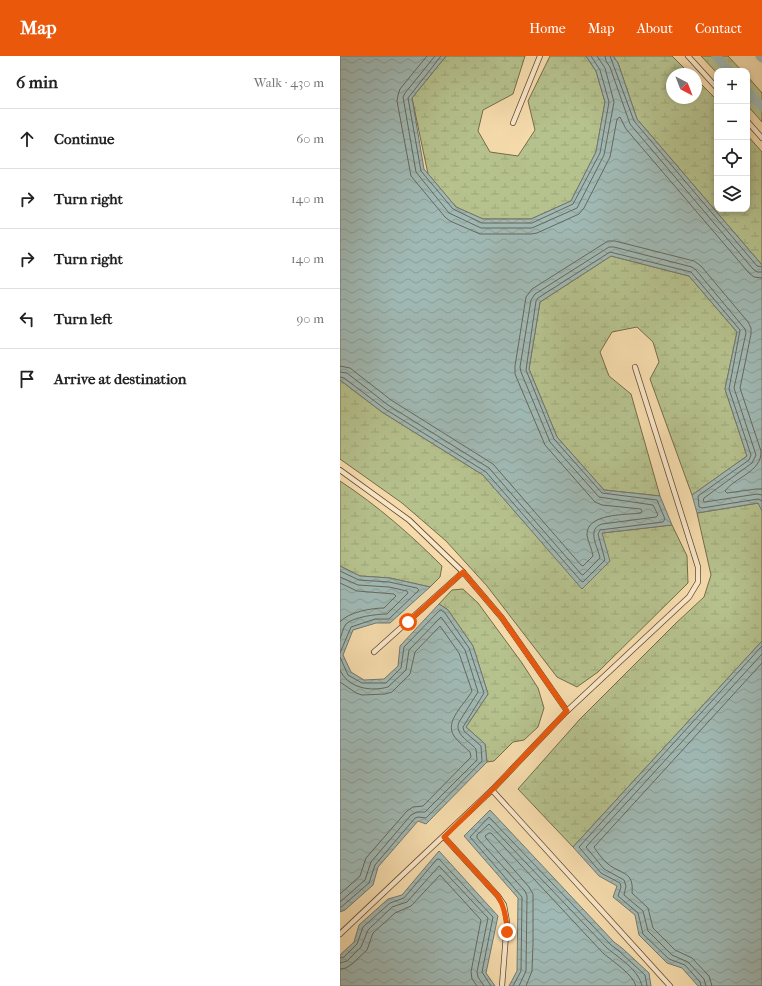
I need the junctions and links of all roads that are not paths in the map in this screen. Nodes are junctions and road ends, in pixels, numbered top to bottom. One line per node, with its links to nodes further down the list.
1 (540, 56): 4 (lane)
2 (688, 56): 3 (lane)
3 (714, 85)
4 (513, 123)
5 (750, 124): 6 (lane)
6 (762, 138)
7 (635, 367): 11 (lane)
8 (340, 470): 9 (lane)
9 (463, 572): 10 (lane); 11 (lane)
10 (374, 652)
11 (567, 711): 12 (lane)
12 (492, 790): 13 (lane); 16 (lane)
13 (444, 837): 14 (lane); 15 (lane)
14 (340, 934)
15 (502, 986)
16 (670, 986)

